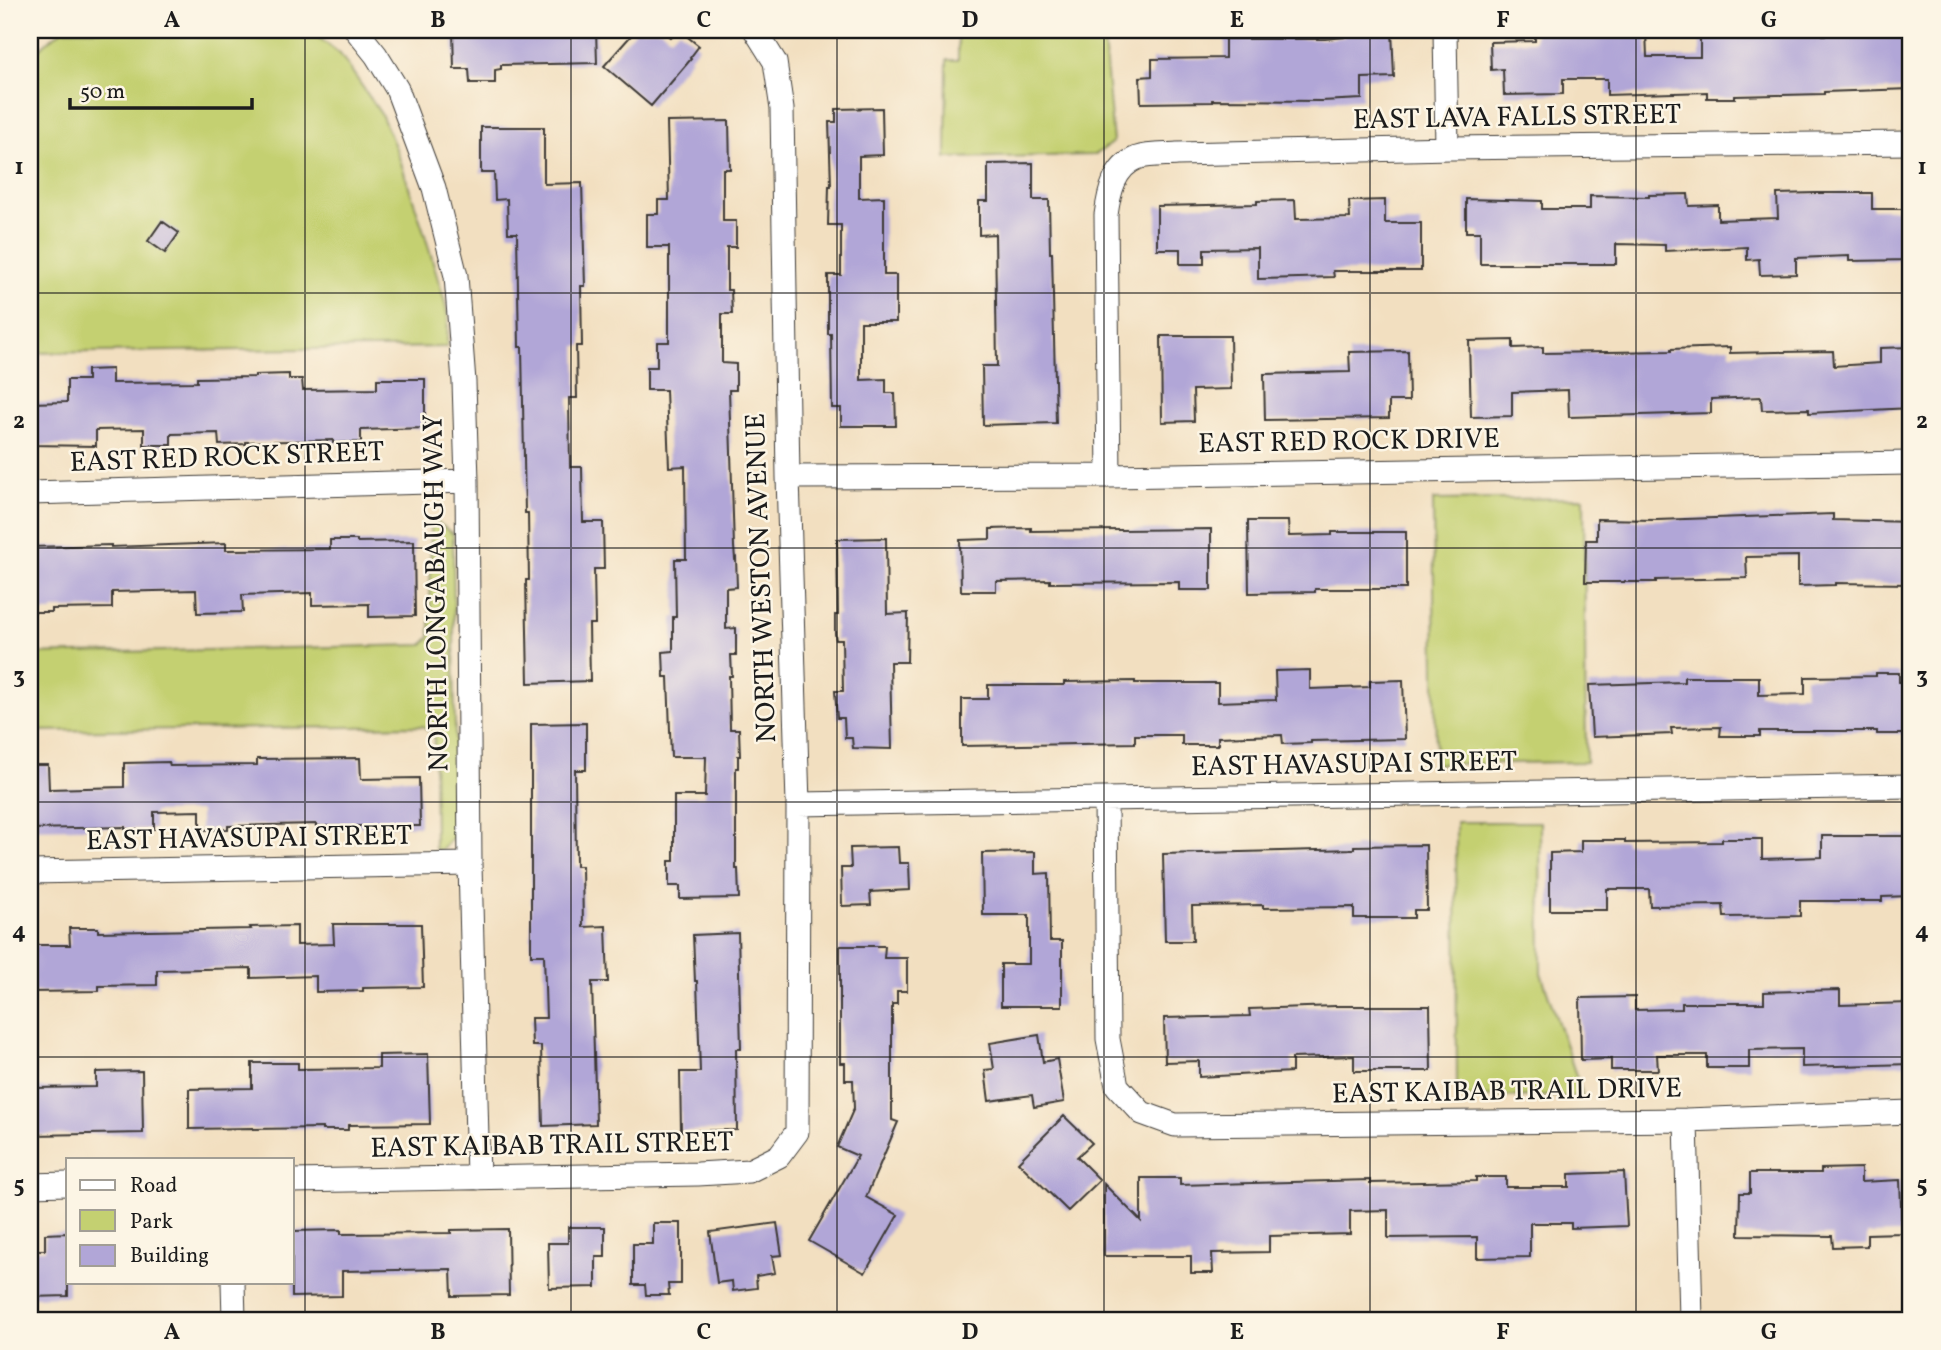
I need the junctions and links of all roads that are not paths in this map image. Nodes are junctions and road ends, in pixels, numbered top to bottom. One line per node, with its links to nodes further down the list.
1 (755, 30): 8 (street, NORTH WESTON AVENUE)
2 (1446, 30): 5 (street)
3 (361, 31): 9 (street, NORTH LONGABAUGH WAY)
4 (1911, 143): 5 (street, EAST LAVA FALLS STREET)
5 (1447, 148): 7 (street, EAST LAVA FALLS STREET)
6 (1911, 463): 7 (street, EAST RED ROCK DRIVE)
7 (1109, 476): 8 (street, EAST RED ROCK DRIVE)
8 (788, 477): 13 (street, NORTH WESTON AVENUE)
9 (467, 481): 10 (street, EAST RED ROCK STREET); 14 (street, NORTH LONGABAUGH WAY)
10 (30, 494)
11 (1911, 786): 12 (street, EAST HAVASUPAI STREET)
12 (1106, 799): 13 (street, EAST HAVASUPAI STREET); 17 (street, EAST KAIBAB TRAIL DRIVE)
13 (798, 804): 18 (street, NORTH WESTON AVENUE)
14 (470, 864): 15 (street, EAST HAVASUPAI STREET); 19 (street, NORTH LONGABAUGH WAY)
15 (30, 872)
16 (1911, 1112): 17 (street, EAST KAIBAB TRAIL DRIVE)
17 (1686, 1120): 25 (street)
18 (797, 1132): 19 (street, EAST KAIBAB TRAIL STREET)
19 (478, 1178): 20 (street, EAST KAIBAB TRAIL STREET)
20 (294, 1181)
21 (66, 1184): 22 (street)
22 (30, 1185)
23 (233, 1284): 24 (street)
24 (234, 1320)
25 (1691, 1320)

